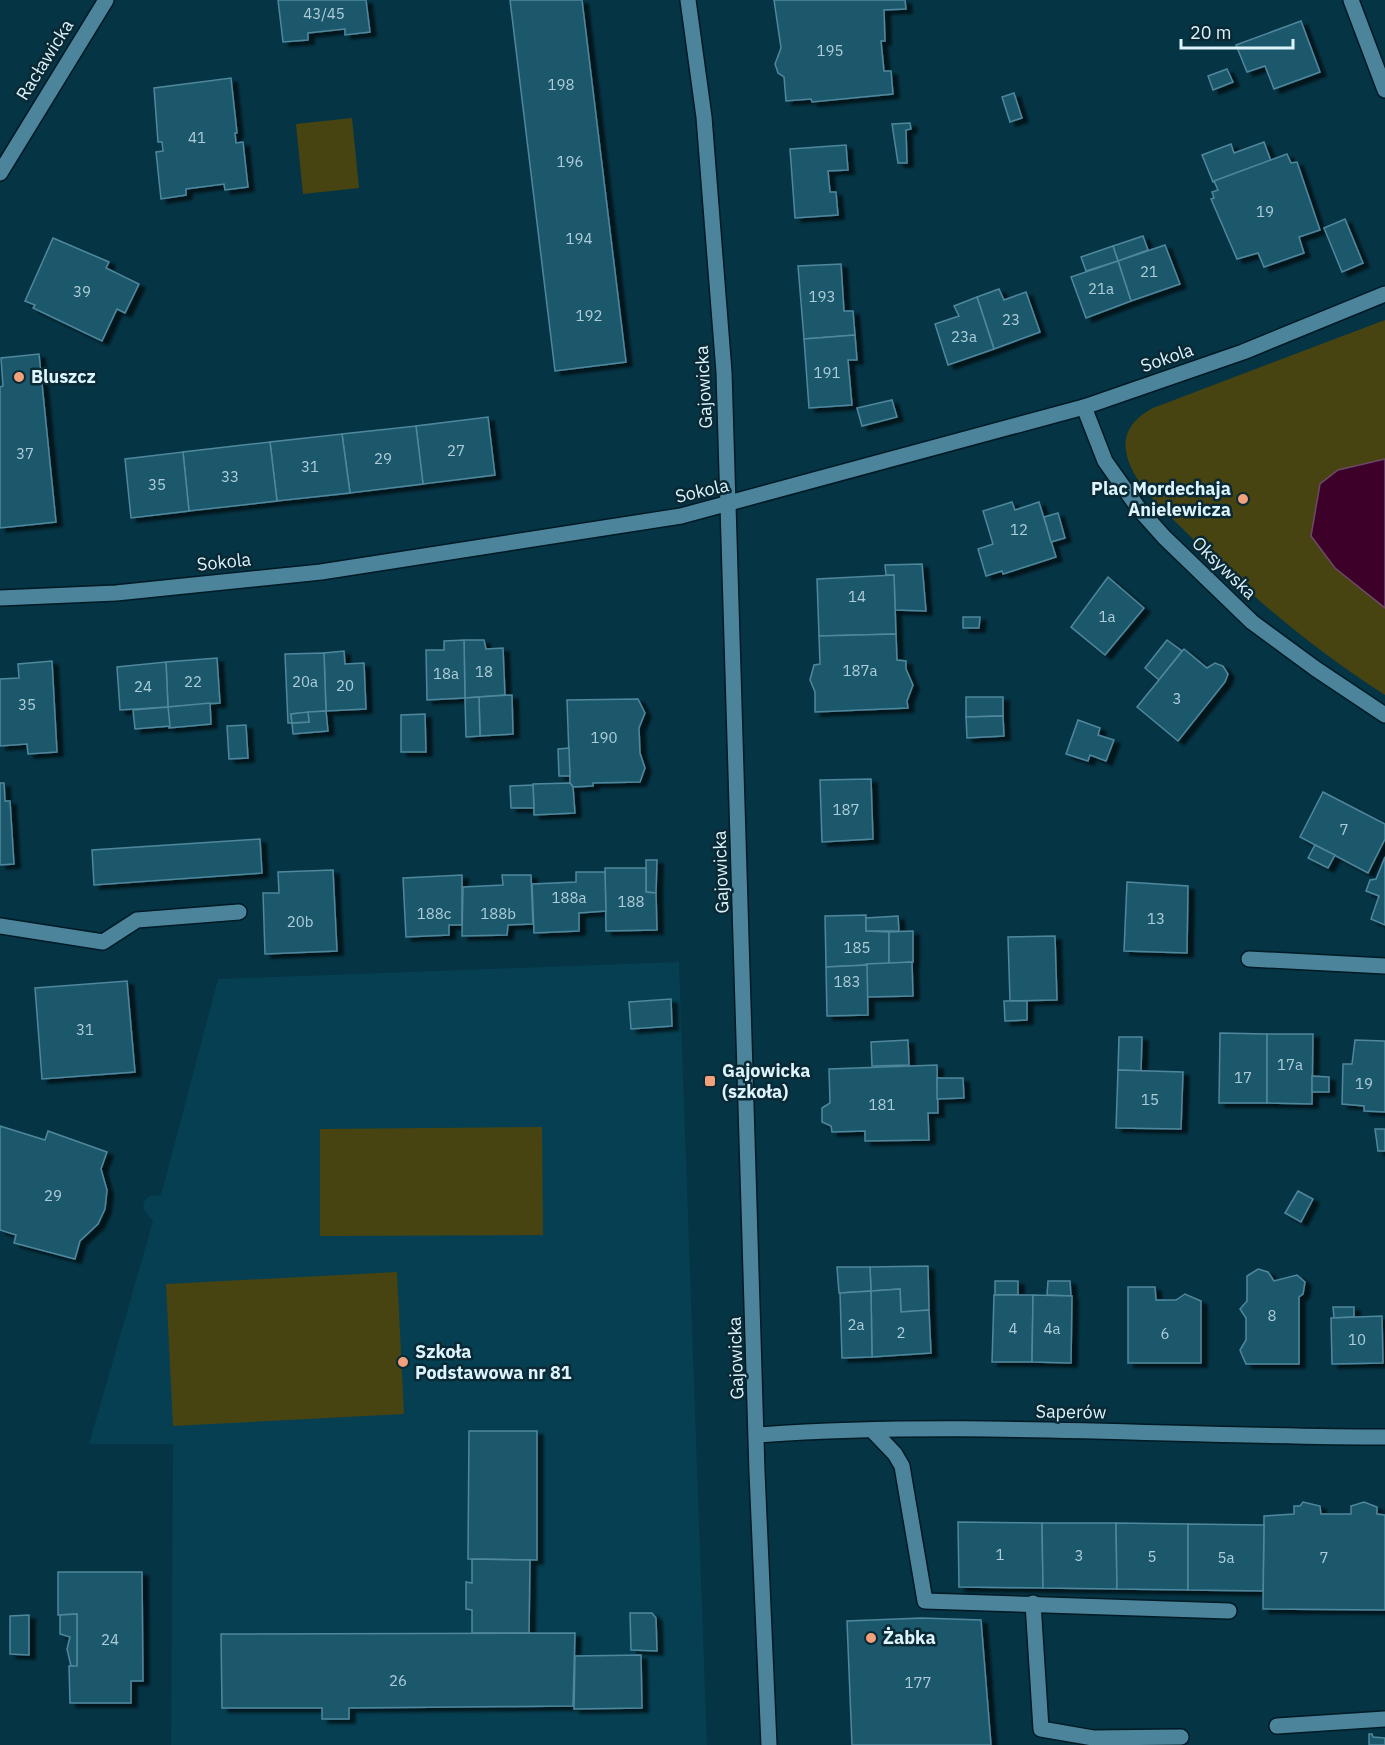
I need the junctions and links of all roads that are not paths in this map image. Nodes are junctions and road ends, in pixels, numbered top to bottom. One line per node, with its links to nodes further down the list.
1 (105, 0): 5 (street, Racławicka)
2 (688, 0): 8 (street, Gajowicka)
3 (1351, 0): 4 (street)
4 (1385, 90)
5 (0, 172)
6 (1385, 294): 7 (street, Sokola)
7 (1084, 407): 8 (street, Sokola); 10 (street, Oksywska)
8 (728, 505): 9 (street, Sokola); 16 (street, Gajowicka)
9 (0, 598)
10 (1385, 715)
11 (239, 912): 12 (street)
12 (0, 926)
13 (1249, 959): 14 (street)
14 (1385, 966)
15 (873, 1431): 16 (street, Saperów); 17 (street, Saperów); 18 (street)
16 (757, 1435): 23 (street, Gajowicka)
17 (1385, 1437)
18 (1033, 1603): 19 (street); 22 (street)
19 (1229, 1611)
20 (1385, 1719): 21 (street)
21 (1277, 1726)
22 (1181, 1737)
23 (769, 1745)

